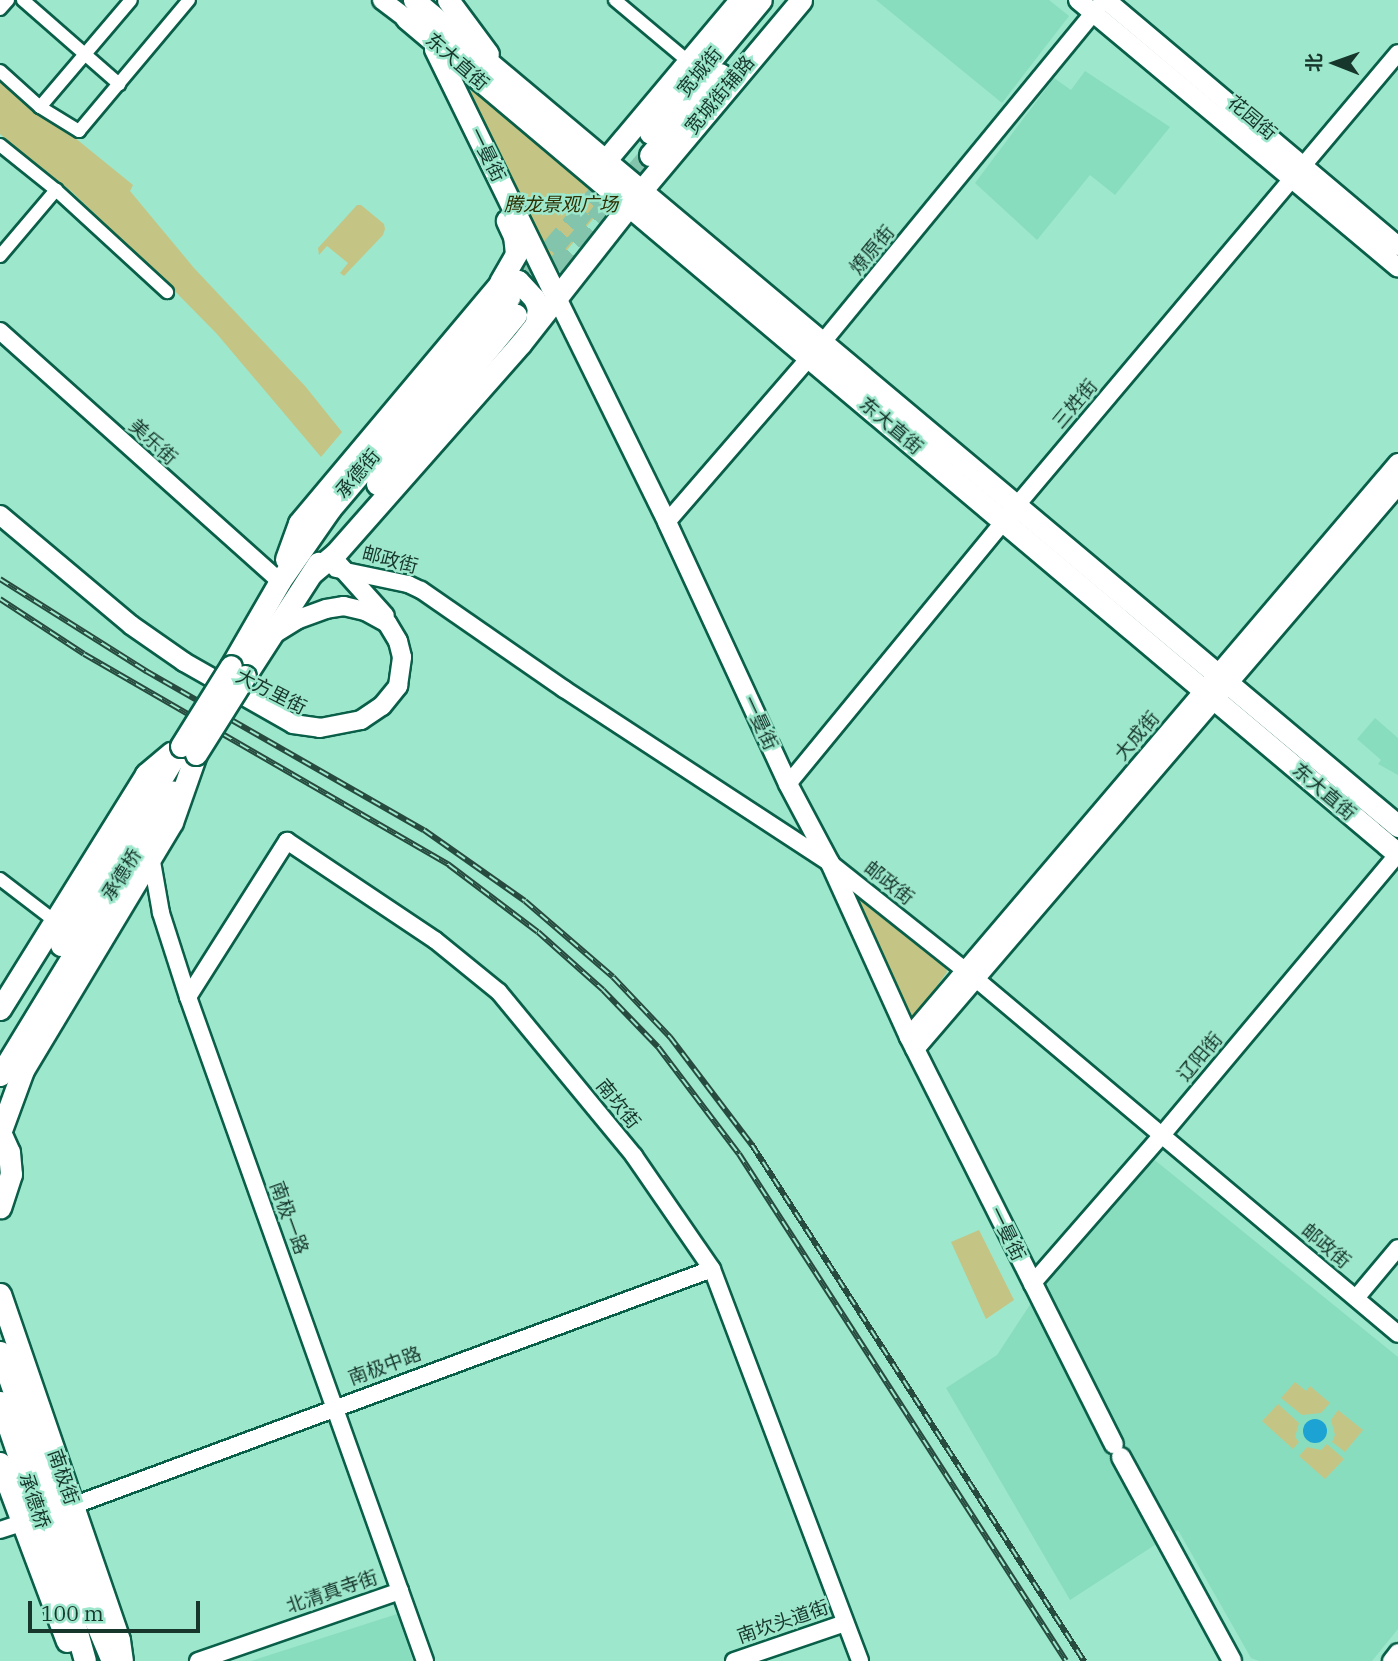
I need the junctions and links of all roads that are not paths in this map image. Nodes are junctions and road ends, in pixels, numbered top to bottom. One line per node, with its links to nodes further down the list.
1 (8, 0): 15 (street)
2 (23, 0): 18 (street)
3 (131, 0): 18 (street)
4 (189, 0): 22 (street)
5 (382, 0): 13 (main road, 东大直街)
6 (447, 0): 21 (main road)
7 (615, 0): 19 (street)
8 (740, 0): 19 (main road)
9 (761, 0): 10 (main road, 宽城街)
10 (783, 0)
11 (801, 0): 28 (main road, 宽城街辅路)
12 (1078, 0): 14 (main road, 花园街)
13 (407, 4): 16 (main road, 东大直街); 21 (main road, 东大直街); 34 (main road, 一曼街)
14 (1101, 4): 26 (main road, 花园街); 36 (street, 燎原街)
15 (0, 9)
16 (430, 40): 28 (main road, 东大直街); 33 (main road, 一曼街)
17 (1398, 53): 26 (street, 三姓街)
18 (85, 54): 22 (street); 23 (street)
19 (689, 62): 25 (main road)
20 (0, 71): 23 (street)
21 (508, 81): 25 (main road, 东大直街)
22 (119, 84): 23 (street)
23 (40, 107)
24 (0, 145): 27 (street)
25 (606, 161): 28 (main road, 东大直街)
26 (1298, 173): 29 (main road, 花园街); 31 (main road, 花园街); 39 (street, 三姓街)
27 (56, 190): 30 (street); 32 (street)
28 (634, 199): 33 (main road, 宽城街辅路); 36 (main road, 东大直街)
29 (1398, 246)
30 (0, 256)
31 (1398, 268)
32 (167, 292)
33 (556, 296): 34 (main road, 宽城街辅路); 41 (main road, 一曼街)
34 (515, 304): 43 (main road); 44 (main road, 承德街); 45 (main road, 承德街)
35 (0, 331): 45 (street, 美乐街)
36 (816, 349): 39 (main road, 东大直街); 41 (street, 燎原街)
37 (1398, 463): 48 (main road, 大成街)
38 (1398, 485): 48 (main road, 大成街)
39 (1011, 513): 48 (main road, 东大直街); 49 (main road, 东大直街); 51 (street, 三姓街)
40 (0, 515): 46 (main road, 大方里街)
41 (667, 522): 51 (main road, 一曼街)
42 (0, 523): 43 (main road, 大方里街)
43 (337, 563): 44 (main road); 55 (street, 邮政街)
44 (307, 581): 46 (main road, 承德街)
45 (280, 582): 47 (main road, 承德街)
46 (270, 637): 47 (main road, 承德街)
47 (238, 671): 50 (main road, 承德桥, bridge)
48 (1223, 678): 49 (main road, 大成街); 52 (main road, 东大直街)
49 (1209, 695): 53 (main road, 东大直街); 58 (main road, 大成街)
50 (189, 750): 54 (main road); 57 (main road); 62 (main road, 承德桥); 63 (main road, 承德桥)
51 (788, 784): 55 (main road, 一曼街)
52 (1398, 826)
53 (1398, 854): 65 (street, 辽阳街)
54 (151, 856): 59 (street, 南极一路); 64 (main road)
55 (830, 863): 58 (street, 邮政街); 61 (main road, 一曼街)
56 (0, 878): 57 (street)
57 (55, 921): 60 (main road)
58 (971, 974): 61 (main road, 大成街); 65 (street, 邮政街)
59 (188, 997): 68 (street, 南坎街); 75 (street, 南极一路)
60 (0, 1009)
61 (912, 1043): 69 (main road, 一曼街)
62 (0, 1048)
63 (0, 1075)
64 (0, 1133): 66 (main road)
65 (1162, 1135): 69 (street, 辽阳街); 71 (street, 邮政街)
66 (0, 1207)
67 (1398, 1248): 71 (street)
68 (712, 1269): 75 (street, 南极中路); 82 (street, 南坎街)
69 (1032, 1284): 92 (main road, 一曼街)
70 (0, 1294): 77 (main road, 南极街)
71 (1356, 1298): 72 (street, 邮政街)
72 (1398, 1334)
73 (0, 1353): 81 (main road, 承德桥)
74 (0, 1402): 81 (main road, 承德桥)
75 (334, 1407): 77 (street, 南极中路); 80 (street, 南极一路)
76 (0, 1463): 78 (main road)
77 (72, 1506): 87 (main road, 南极街)
78 (21, 1523): 79 (street); 84 (main road)
79 (0, 1530)
80 (400, 1591): 88 (street, 北清真寺街); 89 (street, 南极一路)
81 (77, 1600): 85 (main road); 86 (main road)
82 (845, 1623): 90 (street, 南坎头道街); 91 (street, 南坎街)
83 (1398, 1652): 93 (street)
84 (78, 1661)
85 (85, 1661)
86 (112, 1661)
87 (122, 1661)
88 (198, 1661)
89 (425, 1661)
90 (734, 1661)
91 (860, 1661)
92 (1232, 1661)
93 (1391, 1661)

